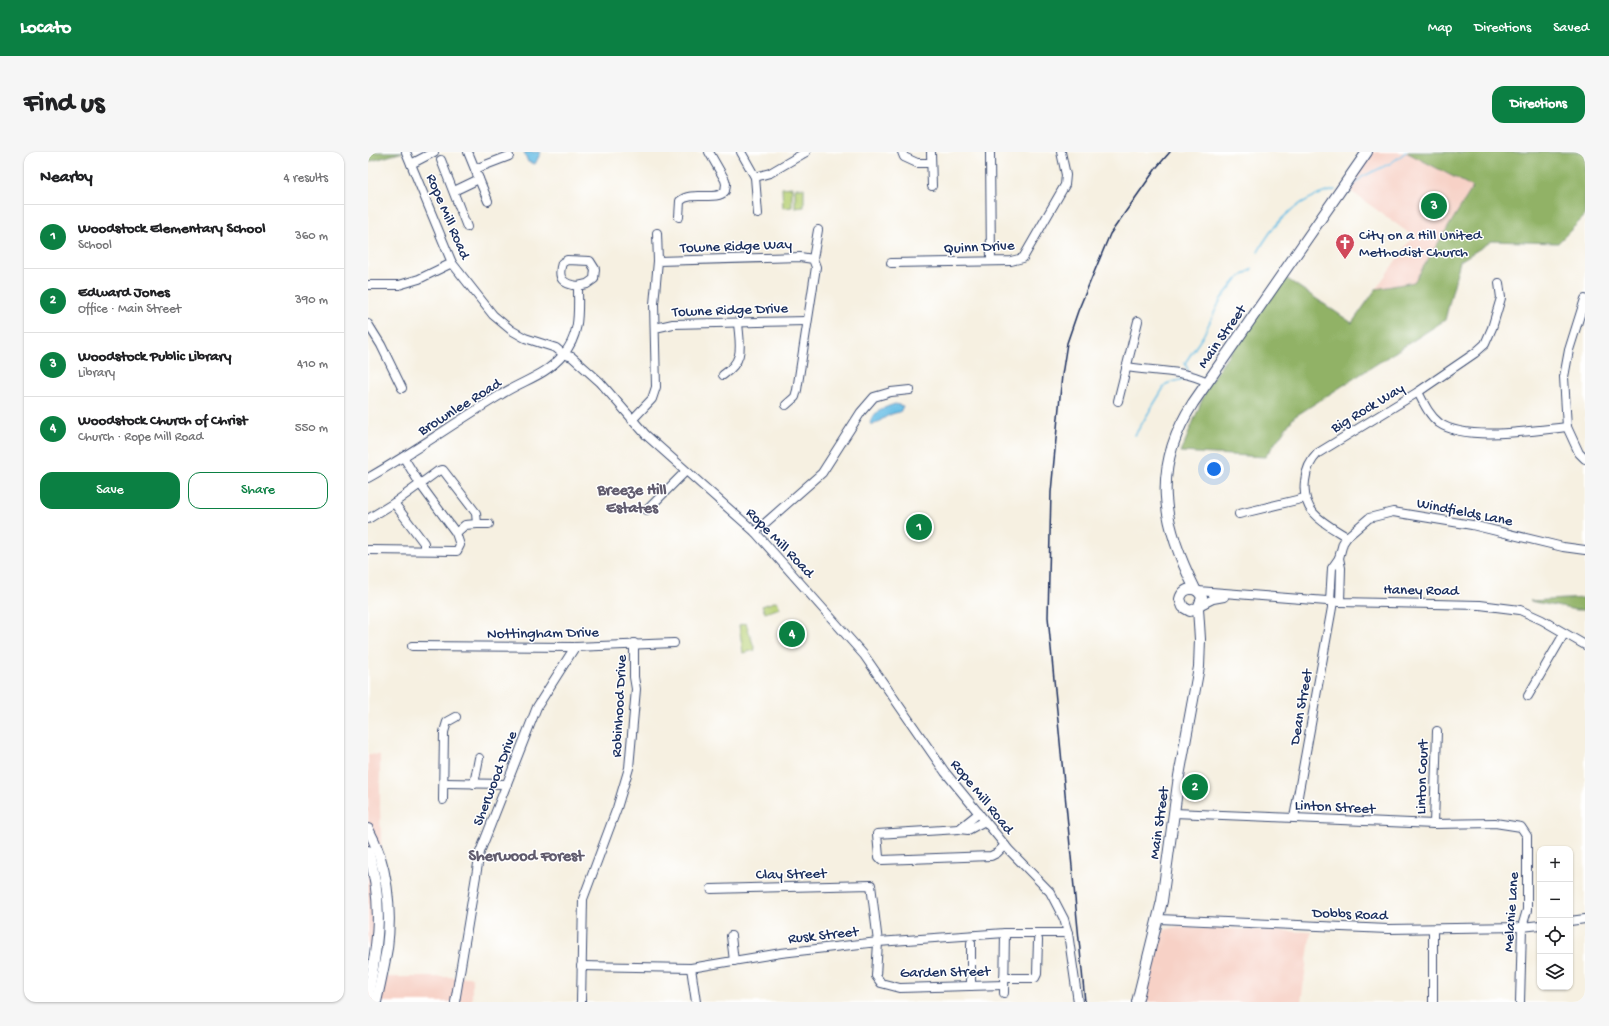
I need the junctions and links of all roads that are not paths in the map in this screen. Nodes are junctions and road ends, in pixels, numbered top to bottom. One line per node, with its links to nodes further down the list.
1 (406, 152): 15 (street, Rope Mill Road)
2 (434, 152): 15 (street)
3 (468, 152): 16 (street)
4 (709, 152): 23 (street)
5 (741, 152): 17 (street)
6 (806, 152): 17 (street)
7 (902, 152): 14 (street)
8 (931, 152): 14 (street)
9 (990, 152): 29 (street)
10 (1061, 152): 29 (street, Quinn Drive)
11 (1367, 152): 44 (main road, Main Street)
12 (509, 156): 16 (street)
13 (441, 160): 20 (street)
14 (931, 163): 19 (street)
15 (411, 164): 30 (street, Rope Mill Road)
16 (475, 170): 18 (street)
17 (755, 177): 22 (street)
18 (479, 180): 20 (street); 21 (street)
19 (932, 186)
20 (454, 191): 24 (street)
21 (488, 201)
22 (758, 214)
23 (679, 217)
24 (467, 227)
25 (818, 230): 27 (street)
26 (657, 233): 28 (street)
27 (813, 259): 28 (street, Towne Ridge Way); 36 (street, Towne Ridge Way)
28 (658, 261): 40 (street)
29 (991, 261): 31 (street, Quinn Drive)
30 (452, 263): 33 (street); 41 (street, Rope Mill Road)
31 (890, 263)
32 (1499, 283): 47 (street, Big Rock Way)
33 (368, 285)
34 (578, 286): 34 (street); 41 (street, Brownlee Road)
35 (1585, 299): 51 (street)
36 (807, 321): 38 (street, Towne Ridge Drive); 49 (street, Towne Ridge Way)
37 (1138, 321): 42 (street)
38 (738, 323): 40 (street, Towne Ridge Drive); 43 (street)
39 (368, 324): 45 (street)
40 (655, 328): 50 (street)
41 (564, 354): 50 (street, Rope Mill Road); 52 (street, Brownlee Road)
42 (1126, 367): 44 (street); 48 (street)
43 (723, 375)
44 (1207, 382): 70 (main road, Main Street)
45 (402, 388)
46 (910, 390): 64 (street)
47 (1418, 392): 51 (street); 57 (street, Big Rock Way)
48 (1118, 401)
49 (786, 405)
50 (632, 420): 54 (street, Rope Mill Road)
51 (1567, 427): 53 (street)
52 (404, 458): 55 (street, Brownlee Road); 56 (street)
53 (1585, 459)
54 (685, 472): 59 (street); 64 (street, Rope Mill Road)
55 (368, 478)
56 (420, 484): 58 (street); 62 (street); 65 (street)
57 (1305, 498): 60 (street); 66 (street)
58 (394, 503): 61 (street); 68 (street)
59 (646, 510)
60 (1239, 514)
61 (368, 518)
62 (477, 524): 63 (street); 65 (street)
63 (489, 524)
64 (755, 532): 92 (street, Rope Mill Road)
65 (456, 533): 68 (street)
66 (1347, 537): 69 (street, Windfields Lane); 74 (street)
67 (368, 550): 68 (street)
68 (424, 550)
69 (1585, 550)
70 (1180, 559): 71 (main road, Main Street); 72 (main road, Main Street)
71 (1196, 590): 72 (main road); 73 (street, Haney Road); 75 (main road, Main Street)
72 (1182, 593): 76 (main road, Main Street)
73 (1248, 595): 74 (street, Haney Road); 75 (street, Haney Road)
74 (1334, 602): 77 (street, Haney Road); 94 (street, Dean Street)
75 (1200, 607): 76 (main road); 80 (main road, Main Street)
76 (1184, 608): 80 (main road, Main Street)
77 (1564, 634): 81 (street, Haney Road); 84 (street)
78 (634, 643): 79 (street, Nottingham Drive); 83 (street, Nottingham Drive); 117 (street, Robinhood Drive)
79 (674, 643)
80 (1199, 644): 93 (main road, Main Street)
81 (1585, 645)
82 (412, 646): 83 (street, Nottingham Drive)
83 (575, 646): 90 (street, Sherwood Drive)
84 (1528, 696)
85 (456, 717): 88 (street)
86 (1437, 731): 97 (street, Linton Court)
87 (479, 758): 89 (street)
88 (444, 783): 89 (street); 91 (street)
89 (474, 784): 90 (street)
90 (507, 784): 124 (street, Sherwood Drive)
91 (443, 800)
92 (979, 813): 95 (street, Rope Mill Road); 99 (street)
93 (1174, 813): 94 (street, Linton Street); 104 (main road, Main Street)
94 (1294, 818): 97 (street, Linton Street)
95 (985, 821): 99 (street); 100 (street, Rope Mill Road)
96 (1495, 823): 97 (street, Linton Street); 108 (street, Melanie Lane)
97 (1434, 824)
98 (368, 829): 123 (main road)
99 (959, 829): 100 (street)
100 (1005, 845): 111 (street, Rope Mill Road)
101 (368, 852): 122 (main road)
102 (871, 885): 103 (street, Clay Street); 114 (street, Garden Street)
103 (711, 889)
104 (1159, 919): 109 (street, Dobbs Road); 128 (main road, Main Street)
105 (1585, 920): 106 (street)
106 (1573, 921)
107 (1537, 924): 108 (street, Dobbs Road)
108 (1522, 927): 109 (street, Dobbs Road); 130 (street, Melanie Lane)
109 (1433, 929): 129 (street)
110 (1005, 933): 111 (street, Rusk Street); 114 (street, Rusk Street); 119 (street)
111 (1068, 933): 127 (street, Rope Mill Road)
112 (731, 936): 116 (street)
113 (1038, 940): 119 (street, Garden Street)
114 (878, 942): 116 (street, Rusk Street); 120 (street, Garden Street)
115 (971, 943): 120 (street)
116 (734, 961): 118 (street, Rusk Street)
117 (581, 966): 118 (street, Rusk Street); 125 (street, Robinhood Drive)
118 (691, 968): 126 (street)
119 (1004, 981): 120 (street, Garden Street); 121 (street)
120 (970, 986)
121 (1004, 993)
122 (368, 995)
123 (376, 1002)
124 (455, 1002)
125 (581, 1002)
126 (696, 1002)
127 (1078, 1002)
128 (1137, 1002)
129 (1433, 1002)
130 (1520, 1002)

